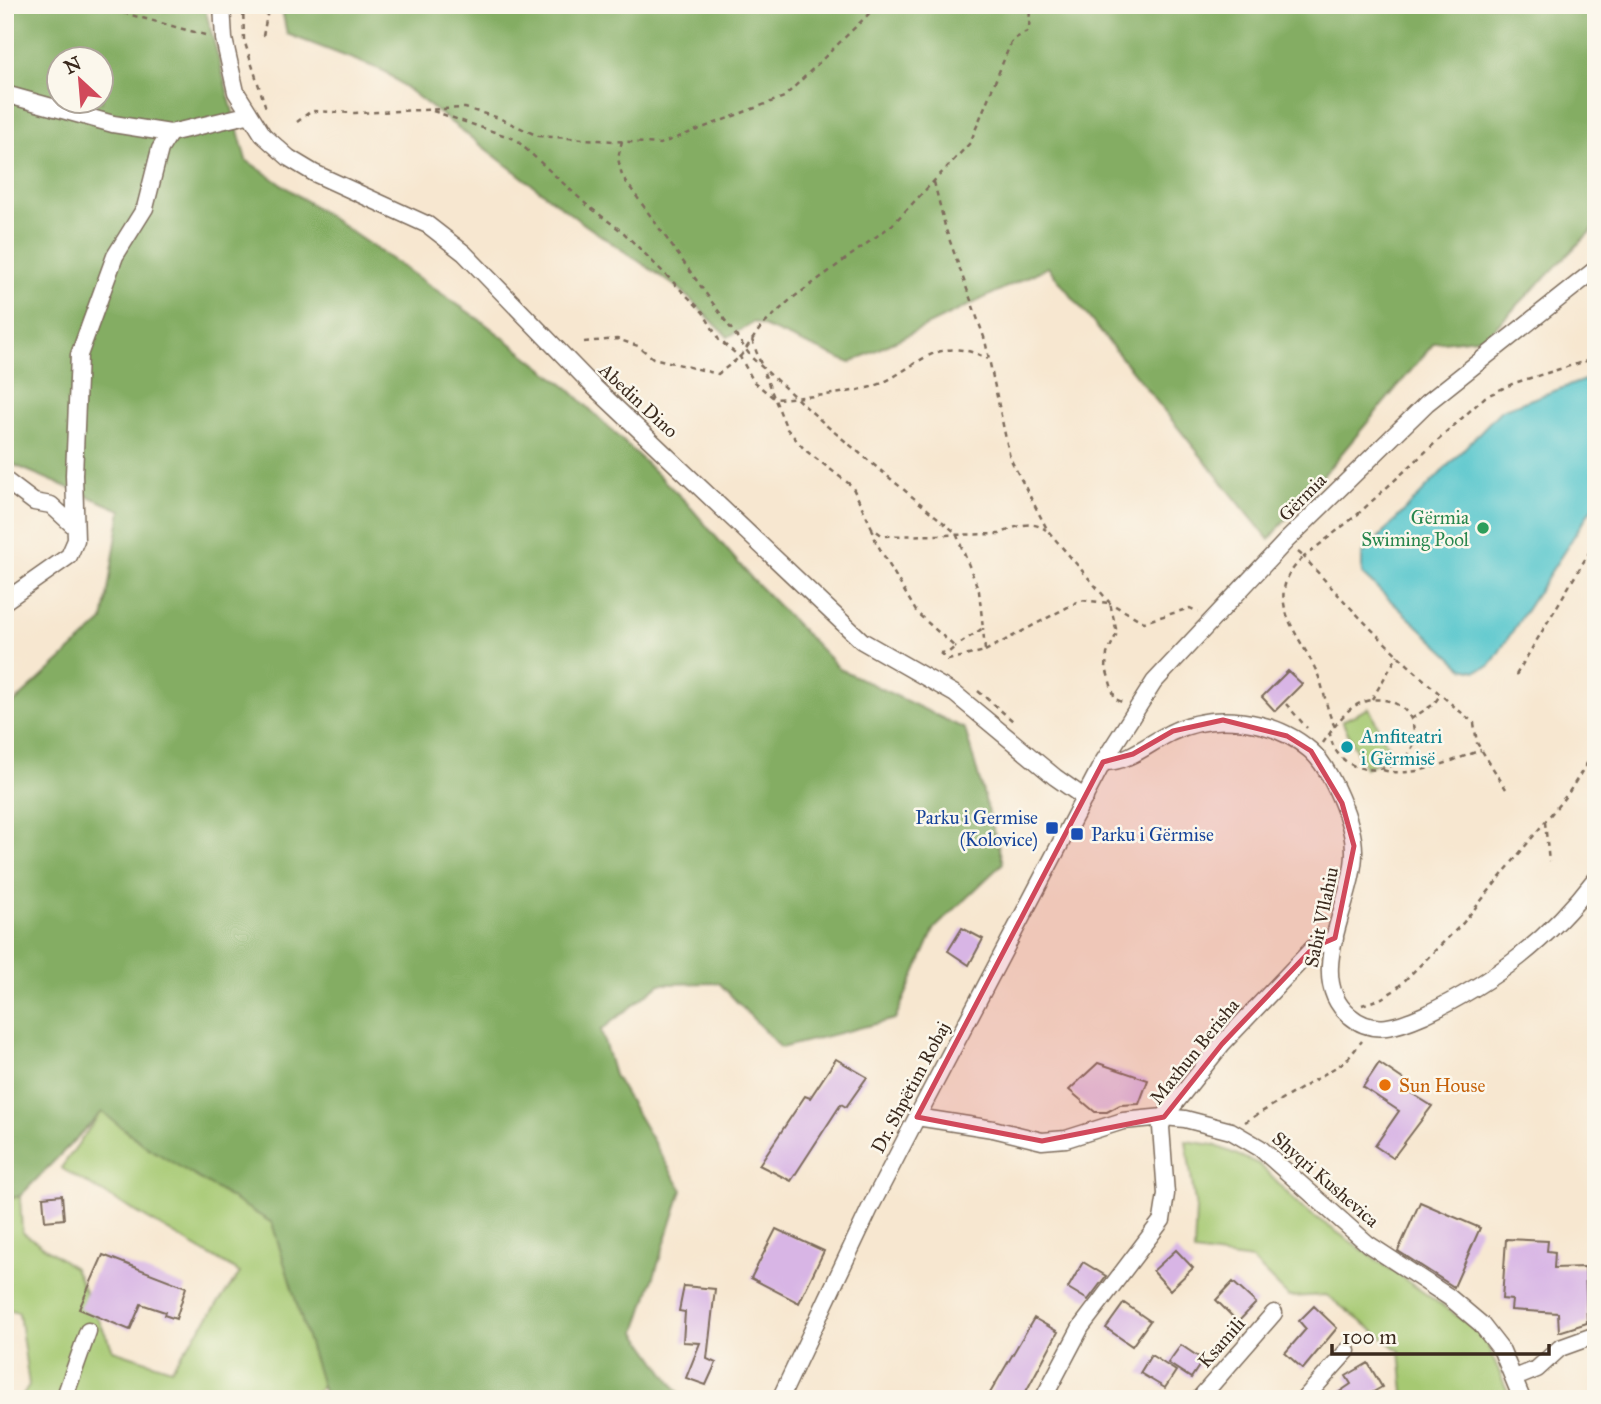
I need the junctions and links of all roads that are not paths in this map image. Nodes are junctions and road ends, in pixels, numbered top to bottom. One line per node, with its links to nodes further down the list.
1 (222, 5): 3 (street, Abedin Dino)
2 (5, 94): 4 (street)
3 (247, 115): 4 (street); 10 (street, Abedin Dino)
4 (170, 133): 7 (street)
5 (1596, 269): 9 (street, Gërmia)
6 (5, 480): 7 (street)
7 (75, 527): 8 (street)
8 (5, 601)
9 (1103, 762): 10 (street, Gërmia); 12 (street, Sabit Vllahiu)
10 (1085, 798): 13 (street, Dr. Shpëtim Robaj)
11 (1596, 878): 12 (street, Sabit Vllahiu)
12 (1335, 939): 14 (street, Maxhun Berisha)
13 (917, 1117): 14 (street, Shyqri Kushevica); 21 (street, Dr. Shpëtim Robaj)
14 (1164, 1117): 19 (street, Shyqri Kushevica); 22 (street, Maxhun Berisha)
15 (1273, 1313): 23 (street, Ksamili)
16 (88, 1331): 20 (street)
17 (1596, 1335): 19 (street)
18 (1347, 1351): 24 (street)
19 (1515, 1378): 25 (street, Shyqri Kushevica)
20 (64, 1399)
21 (780, 1399)
22 (1043, 1399)
23 (1199, 1399)
24 (1304, 1399)
25 (1522, 1399)

